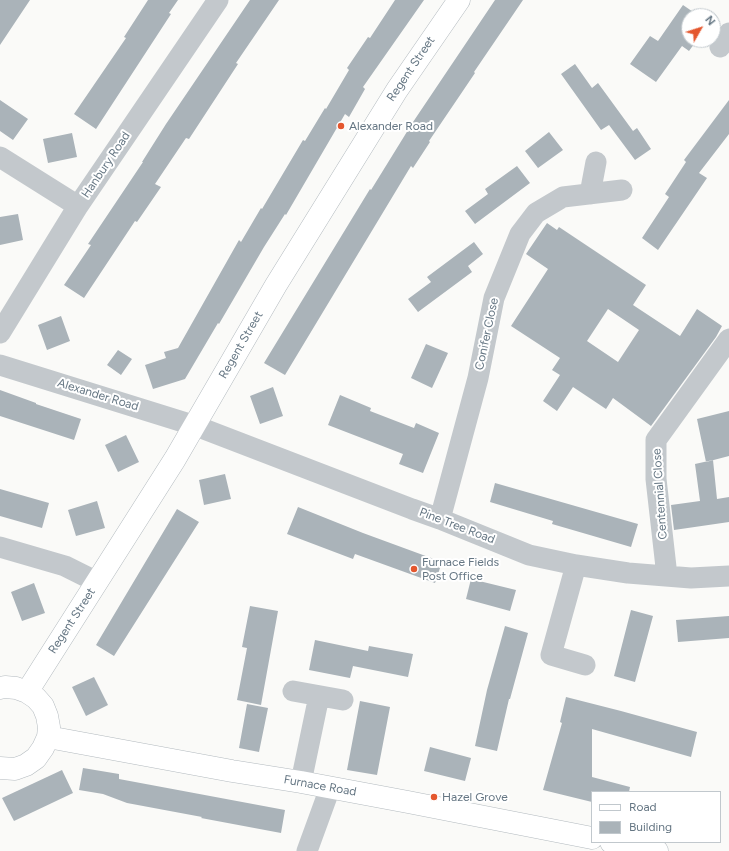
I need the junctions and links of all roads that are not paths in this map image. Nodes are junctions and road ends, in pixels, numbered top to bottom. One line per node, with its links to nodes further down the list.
1 (218, 0): 7 (street, Hanbury Road)
2 (459, 0): 11 (street, Regent Street)
3 (0, 156): 7 (street)
4 (596, 162): 6 (street)
5 (622, 190): 6 (street, Conifer Close)
6 (590, 194): 12 (street, Conifer Close)
7 (78, 206): 8 (street, Hanbury Road)
8 (0, 333)
9 (729, 339): 15 (street, Centennial Close)
10 (0, 365): 11 (street, Alexander Road)
11 (196, 426): 12 (street, Pine Tree Road); 17 (street, Regent Street)
12 (440, 519): 14 (street, Pine Tree Road)
13 (0, 547): 17 (street)
14 (576, 565): 15 (street, Pine Tree Road); 18 (street)
15 (667, 576): 16 (street, Pine Tree Road)
16 (729, 576)
17 (97, 582): 21 (street, Regent Street)
18 (585, 665)
19 (0, 688): 21 (street)
20 (293, 691): 22 (street)
21 (27, 692): 24 (street)
22 (318, 696): 23 (street); 26 (street)
23 (343, 700)
24 (48, 737): 25 (street); 26 (street, Furnace Road)
25 (0, 768)
26 (301, 782): 27 (street, Furnace Road)
27 (330, 788): 28 (street, Furnace Road); 30 (street)
28 (591, 838)
29 (616, 843): 31 (street)
30 (307, 851)
31 (657, 851)

